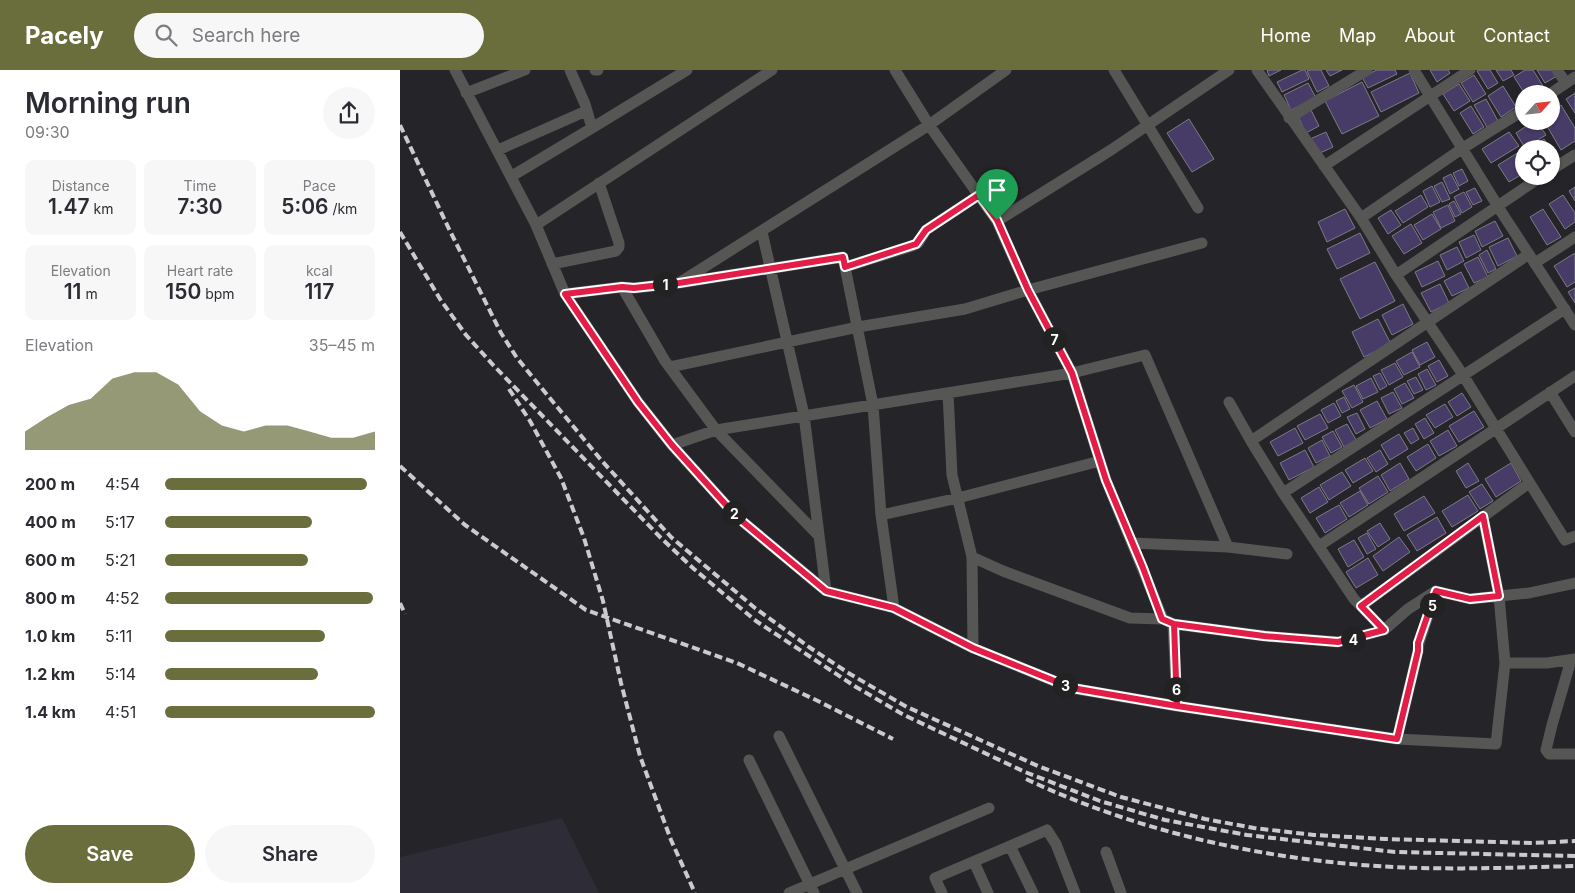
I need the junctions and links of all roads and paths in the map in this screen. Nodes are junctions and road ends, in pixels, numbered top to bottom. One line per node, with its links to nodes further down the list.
1 (455, 70): 17 (street)
2 (525, 70): 17 (street)
3 (570, 70): 19 (street)
4 (687, 70): 24 (street)
5 (772, 70): 31 (street)
6 (895, 70): 22 (street)
7 (1006, 70): 22 (street)
8 (1114, 70): 23 (street)
9 (1229, 70): 23 (street)
10 (1257, 70): 21 (street)
11 (1367, 70): 21 (street)
12 (1414, 70): 18 (street)
13 (1470, 70): 18 (street)
14 (1557, 70): 15 (street)
15 (1571, 80): 16 (street)
16 (1560, 87)
17 (466, 93): 26 (street)
18 (1431, 96): 25 (street); 29 (street)
19 (586, 111): 24 (street); 26 (street)
20 (1515, 116): 25 (street)
21 (1289, 118): 29 (street)
22 (930, 125): 33 (street); 39 (street)
23 (1148, 125): 35 (street); 37 (street)
24 (592, 128): 30 (street)
25 (1463, 148): 34 (street); 36 (street)
26 (498, 150): 30 (street)
27 (1575, 154): 28 (street)
28 (1560, 164)
29 (1324, 166): 36 (street)
30 (512, 176): 38 (street)
31 (599, 183): 38 (street); 43 (street)
32 (1529, 185): 34 (street)
33 (979, 195): 37 (street); 44 (street)
34 (1498, 206): 42 (street); 46 (street)
35 (1198, 208)
36 (1361, 218): 46 (street)
37 (997, 220): 49 (street)
38 (536, 225): 43 (street)
39 (762, 232): 45 (street); 47 (street)
40 (1575, 237): 42 (street)
41 (1202, 243): 49 (street)
42 (1532, 259): 51 (street); 52 (street)
43 (552, 264): 50 (street)
44 (845, 267): 45 (street); 54 (street)
45 (772, 270): 47 (street); 55 (street)
46 (1396, 275): 52 (street)
47 (679, 283): 48 (street)
48 (622, 287): 50 (street); 56 (street)
49 (1028, 290): 54 (street); 57 (street)
50 (565, 294): 69 (street)
51 (1565, 309): 53 (street); 58 (street)
52 (1427, 322): 58 (street); 68 (street)
53 (1575, 325)
54 (858, 327): 55 (street); 63 (street)
55 (788, 342): 56 (street); 64 (street)
56 (670, 367): 66 (street)
57 (1072, 373): 61 (street); 70 (street); 79 (street)
58 (1462, 375): 65 (street); 72 (street)
59 (1575, 376): 60 (street)
60 (1550, 392): 65 (street); 67 (street)
61 (948, 393): 63 (street); 73 (street)
62 (1229, 402): 68 (street)
63 (873, 404): 64 (street); 74 (street)
64 (804, 415): 66 (street); 76 (street)
65 (1496, 428): 71 (street); 80 (street)
66 (716, 430): 69 (street); 76 (street)
67 (1575, 432)
68 (1251, 442): 72 (street)
69 (672, 445): 84 (street)
70 (1100, 461): 73 (street); 78 (street)
71 (1530, 483): 75 (street); 77 (street)
72 (1283, 493): 80 (street)
73 (958, 498): 74 (street); 82 (street)
74 (882, 515): 88 (street)
75 (1483, 516): 86 (street); 87 (street)
76 (819, 536): 84 (street)
77 (1575, 536)
78 (1132, 543): 79 (street); 89 (street)
79 (1228, 546): 81 (street)
80 (1319, 546): 87 (street)
81 (1287, 554)
82 (972, 557): 89 (street); 92 (street)
83 (1575, 583): 86 (street)
84 (826, 591): 88 (street)
85 (1436, 591): 86 (street); 91 (street); 97 (street)
86 (1499, 596): 94 (street)
87 (1361, 606): 91 (street)
88 (894, 608): 92 (street)
89 (1162, 619): 90 (street)
90 (1174, 624): 91 (street); 95 (street)
91 (1384, 630)
92 (973, 648): 95 (street)
93 (1573, 660): 94 (street); 98 (street)
94 (1505, 663): 97 (street)
95 (1177, 706): 97 (street)
96 (779, 736): 104 (street)
97 (1397, 739)
98 (1575, 754)
99 (749, 760): 105 (street)
100 (989, 808): 104 (street)
101 (1010, 846): 103 (street); 110 (street); 111 (street)
102 (1106, 852): 112 (street)
103 (974, 862): 108 (street); 109 (street)
104 (844, 870): 105 (street); 107 (street)
105 (812, 889): 106 (street)
106 (789, 893)
107 (857, 893)
108 (942, 893)
109 (988, 893)
110 (1033, 893)
111 (1075, 893)
112 (1121, 893)

